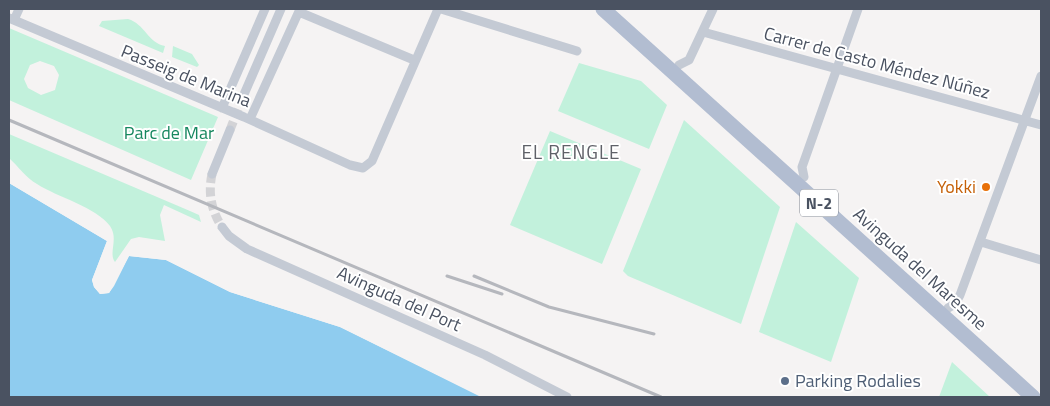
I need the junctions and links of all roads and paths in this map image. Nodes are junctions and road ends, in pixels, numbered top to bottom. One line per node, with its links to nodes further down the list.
1 (19, 9): 10 (street)
2 (265, 9): 18 (street)
3 (281, 9): 17 (street)
4 (439, 9): 12 (street); 13 (street)
5 (603, 9): 31 (main road, Avinguda del Maresme / N-2)
6 (617, 9): 14 (main road, Avinguda del Maresme / N-2)
7 (713, 9): 11 (street)
8 (858, 9): 15 (street)
9 (300, 10): 13 (street); 19 (street)
10 (11, 19): 18 (street, Passeig de Marina)
11 (703, 32): 14 (street); 15 (street, Carrer de Casto Méndez Núñez)
12 (577, 51)
13 (414, 60): 19 (street, Passeig de Marina)
14 (679, 65): 24 (main road, Avinguda del Maresme / N-2)
15 (838, 69): 20 (street, Carrer de Casto Méndez Núñez); 24 (street)
16 (1041, 76): 20 (street)
17 (242, 100)
18 (222, 108): 19 (street, Passeig de Marina)
19 (250, 119)
20 (1025, 121): 21 (street, Carrer de Casto Méndez Núñez); 26 (street)
21 (1041, 125)
22 (230, 130): 23 (street)
23 (212, 174)
24 (804, 177): 28 (main road, Avinguda del Maresme / N-2)
25 (222, 227): 30 (street, Avinguda del Port)
26 (981, 242): 27 (street); 28 (street)
27 (1041, 260)
28 (948, 308): 29 (main road, Avinguda del Maresme / N-2)
29 (1041, 393)
30 (566, 397)
31 (1033, 397)

